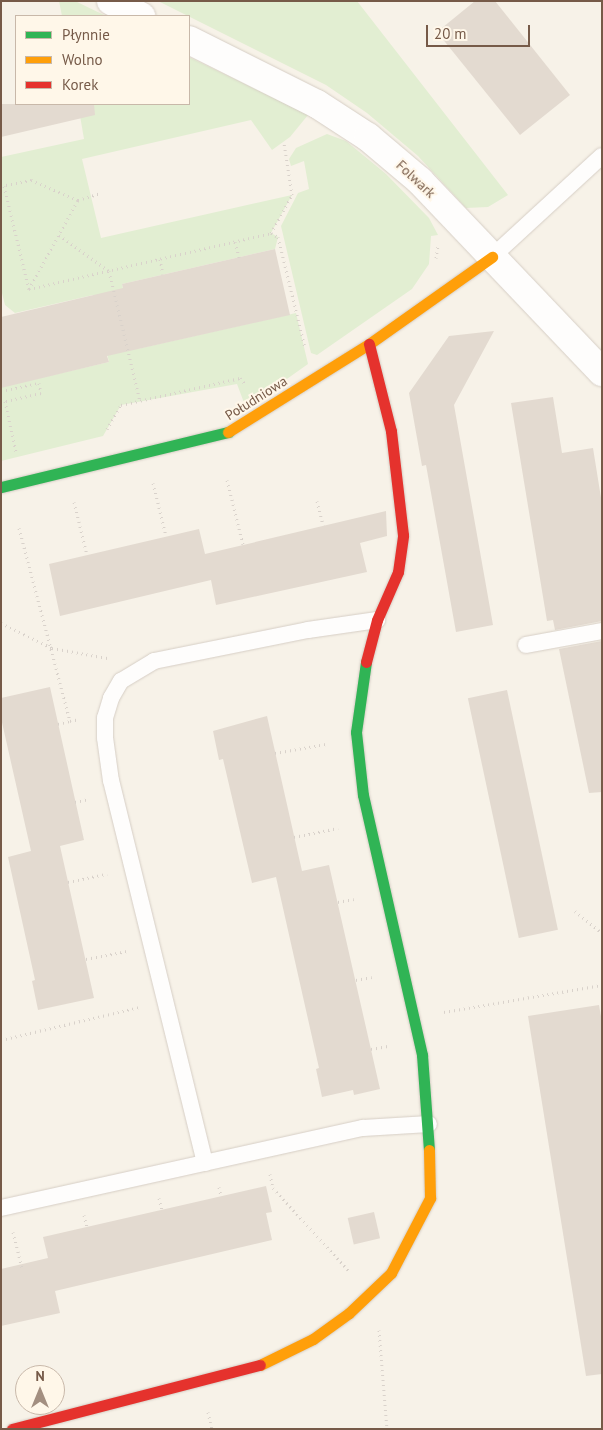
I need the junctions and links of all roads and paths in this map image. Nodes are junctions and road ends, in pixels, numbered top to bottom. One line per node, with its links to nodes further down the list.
1 (111, 1): 2 (street)
2 (139, 15)
3 (190, 40): 9 (street, Folwark)
4 (284, 143): 10 (path)
5 (602, 156): 14 (lane)
6 (3, 186): 8 (path); 19 (path)
7 (101, 193): 8 (path)
8 (78, 200): 11 (path)
9 (464, 227): 14 (street, Folwark); 16 (path)
10 (271, 233): 12 (path); 21 (path)
11 (59, 235): 17 (path); 19 (path)
12 (235, 242): 13 (path); 15 (path)
13 (239, 257)
14 (492, 257): 20 (street, Południowa); 22 (street, Folwark)
15 (160, 259): 17 (path); 18 (path)
16 (433, 266)
17 (109, 271): 19 (path); 25 (path)
18 (163, 274)
19 (29, 289)
20 (370, 344): 30 (street, Południowa); 38 (street)
21 (306, 355)
22 (602, 372)
23 (1, 391): 27 (path)
24 (251, 391): 25 (path)
25 (140, 401): 26 (path)
26 (103, 436)
27 (17, 457)
28 (152, 479): 35 (path)
29 (227, 480): 36 (path)
30 (1, 487)
31 (74, 498): 37 (path)
32 (317, 501): 33 (path)
33 (323, 525)
34 (19, 528): 42 (path)
35 (166, 536)
36 (242, 544)
37 (87, 555)
38 (377, 620): 43 (lane); 47 (street)
39 (1, 623): 42 (path)
40 (602, 631): 41 (lane)
41 (526, 645)
42 (52, 648): 43 (path); 45 (path)
43 (136, 670): 44 (lane)
44 (106, 718): 45 (path); 51 (lane)
45 (70, 721): 46 (path)
46 (58, 724)
47 (357, 738): 48 (path); 49 (street)
48 (275, 753)
49 (370, 821): 50 (path); 59 (street)
50 (294, 837)
51 (132, 869): 52 (path); 55 (lane)
52 (68, 882)
53 (576, 911): 54 (path)
54 (602, 933)
55 (151, 946): 56 (path); 58 (lane)
56 (86, 959)
57 (602, 985): 59 (path)
58 (164, 1000): 60 (path); 63 (lane)
59 (414, 1017): 61 (street)
60 (1, 1040)
61 (429, 1124): 62 (lane); 66 (street)
62 (265, 1150): 63 (lane); 66 (path)
63 (205, 1163): 64 (lane)
64 (4, 1207): 65 (path)
65 (22, 1268)
66 (368, 1295): 67 (street); 68 (path)
67 (12, 1429)
68 (387, 1429)

